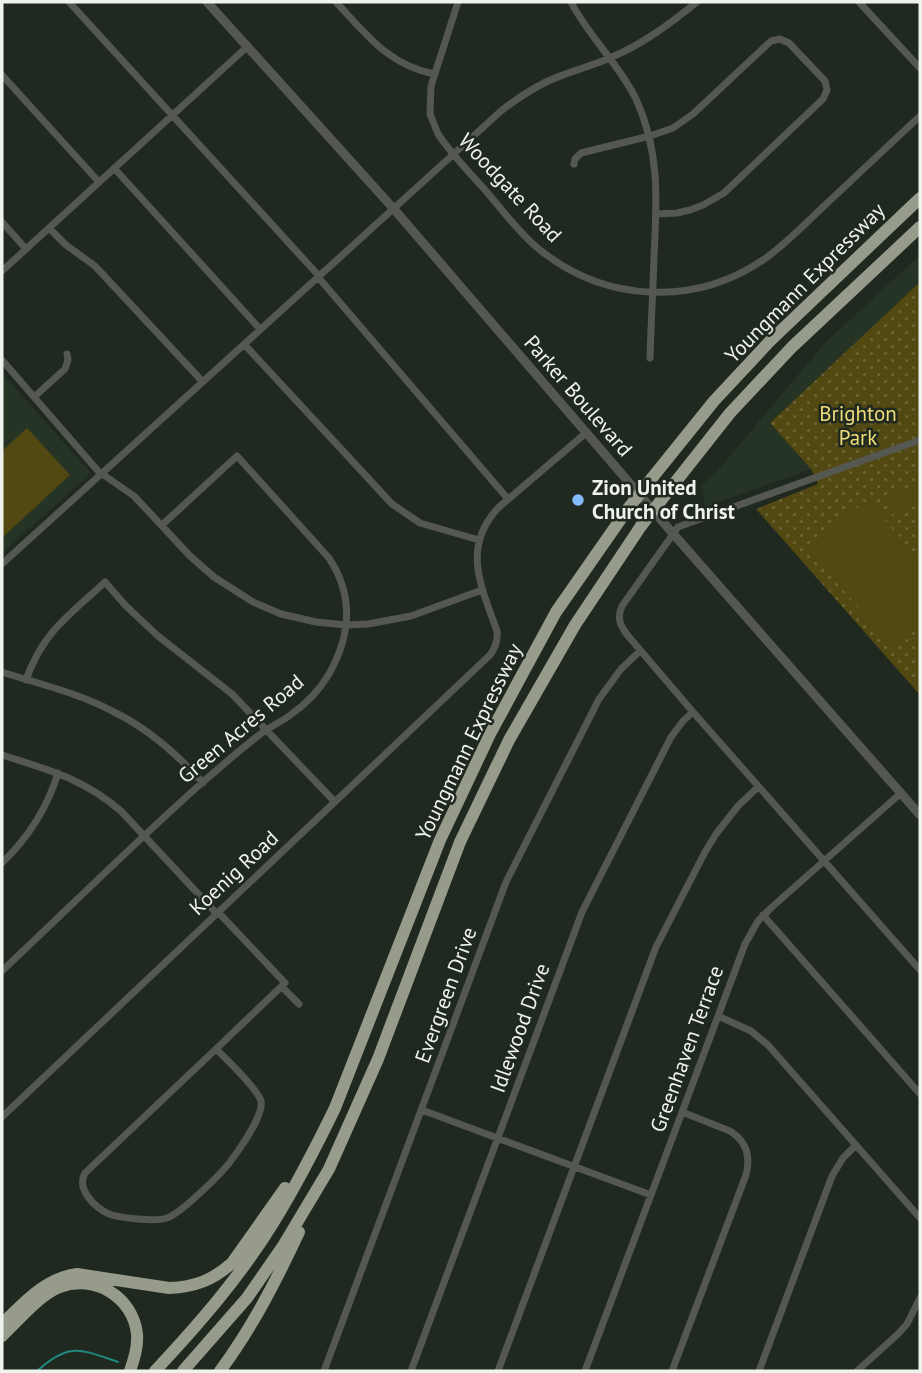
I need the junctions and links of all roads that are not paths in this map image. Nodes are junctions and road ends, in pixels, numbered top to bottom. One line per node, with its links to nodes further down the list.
1 (69, 2): 13 (street)
2 (207, 2): 8 (street, Parker Boulevard)
3 (336, 2): 11 (street)
4 (458, 2): 11 (street, Woodgate Road)
5 (571, 2): 9 (street)
6 (697, 2): 9 (street)
7 (859, 2): 10 (street)
8 (247, 46): 13 (street); 21 (street, Parker Boulevard)
9 (610, 58): 15 (street); 16 (street)
10 (920, 68)
11 (434, 74): 16 (street, Woodgate Road)
12 (2, 75): 19 (street)
13 (172, 115): 18 (street); 28 (street)
14 (920, 116): 29 (street, Woodgate Road)
15 (650, 136): 17 (street); 22 (street); 22 (street)
16 (454, 154): 21 (street); 29 (street, Woodgate Road)
17 (574, 164)
18 (114, 168): 19 (street); 30 (street)
19 (99, 182): 25 (street)
20 (920, 198): 75 (highway, Youngmann Expressway, bridge)
21 (393, 208): 28 (street); 37 (street, Parker Boulevard)
22 (656, 214): 29 (street)
23 (2, 222): 26 (street)
24 (920, 227): 78 (highway, Youngmann Expressway, bridge)
25 (49, 228): 26 (street); 35 (street)
26 (26, 249): 27 (street)
27 (2, 271)
28 (318, 277): 30 (street); 40 (street)
29 (653, 293): 33 (street)
30 (260, 329): 31 (street)
31 (244, 344): 35 (street); 43 (street)
32 (67, 354): 36 (street)
33 (650, 358)
34 (2, 360): 36 (street)
35 (203, 382): 39 (street)
36 (34, 397): 39 (street)
37 (587, 432): 40 (street); 42 (street, Parker Boulevard)
38 (920, 440): 42 (street)
39 (101, 474): 41 (street); 44 (street)
40 (508, 499): 43 (street)
41 (162, 525): 46 (street); 46 (street, Green Acres Road)
42 (674, 534): 47 (street); 56 (street, Parker Boulevard)
43 (479, 540): 45 (street)
44 (2, 564)
45 (482, 590): 46 (street); 57 (street, Koenig Road)
46 (346, 625): 51 (street, Green Acres Road)
47 (640, 651): 50 (street); 71 (street, Evergreen Drive)
48 (2, 672): 49 (street)
49 (26, 680): 51 (street); 54 (street)
50 (693, 712): 55 (street); 74 (street, Idlewood Drive)
51 (267, 730): 54 (street, Green Acres Road); 57 (street)
52 (2, 755): 53 (street)
53 (58, 773): 59 (street); 61 (street)
54 (203, 783): 59 (street, Green Acres Road)
55 (758, 787): 60 (street); 77 (street)
56 (901, 793): 58 (street, Parker Boulevard); 60 (street, Greenhaven Terrace)
57 (335, 802): 62 (street, Koenig Road)
58 (920, 815)
59 (145, 836): 62 (street); 65 (street, Green Acres Road)
60 (824, 861): 63 (street, Greenhaven Terrace); 64 (street)
61 (2, 863)
62 (217, 912): 66 (street); 73 (street, Koenig Road)
63 (763, 915): 68 (street, Greenhaven Terrace); 70 (street)
64 (920, 970)
65 (2, 971)
66 (282, 987): 67 (street); 69 (street)
67 (299, 1004)
68 (718, 1016): 72 (street, Greenhaven Terrace); 76 (street)
69 (216, 1049): 69 (street)
70 (920, 1094)
71 (422, 1110): 74 (street); 88 (street, Evergreen Drive)
72 (682, 1112): 79 (street, Greenhaven Terrace); 92 (street)
73 (2, 1117)
74 (498, 1138): 77 (street); 89 (street, Idlewood Drive)
75 (316, 1145): 82 (highway); 85 (highway, Youngmann Expressway)
76 (856, 1145): 80 (street); 93 (street)
77 (575, 1166): 79 (street); 90 (street)
78 (329, 1169): 86 (highway, Youngmann Expressway); 87 (highway)
79 (651, 1195): 91 (street, Greenhaven Terrace)
80 (920, 1218)
81 (920, 1298): 94 (street)
82 (2, 1324)
83 (2, 1336): 84 (highway)
84 (130, 1371)
85 (155, 1371)
86 (183, 1371)
87 (220, 1371)
88 (324, 1371)
89 (411, 1371)
90 (498, 1371)
91 (585, 1371)
92 (672, 1371)
93 (759, 1371)
94 (857, 1371)

